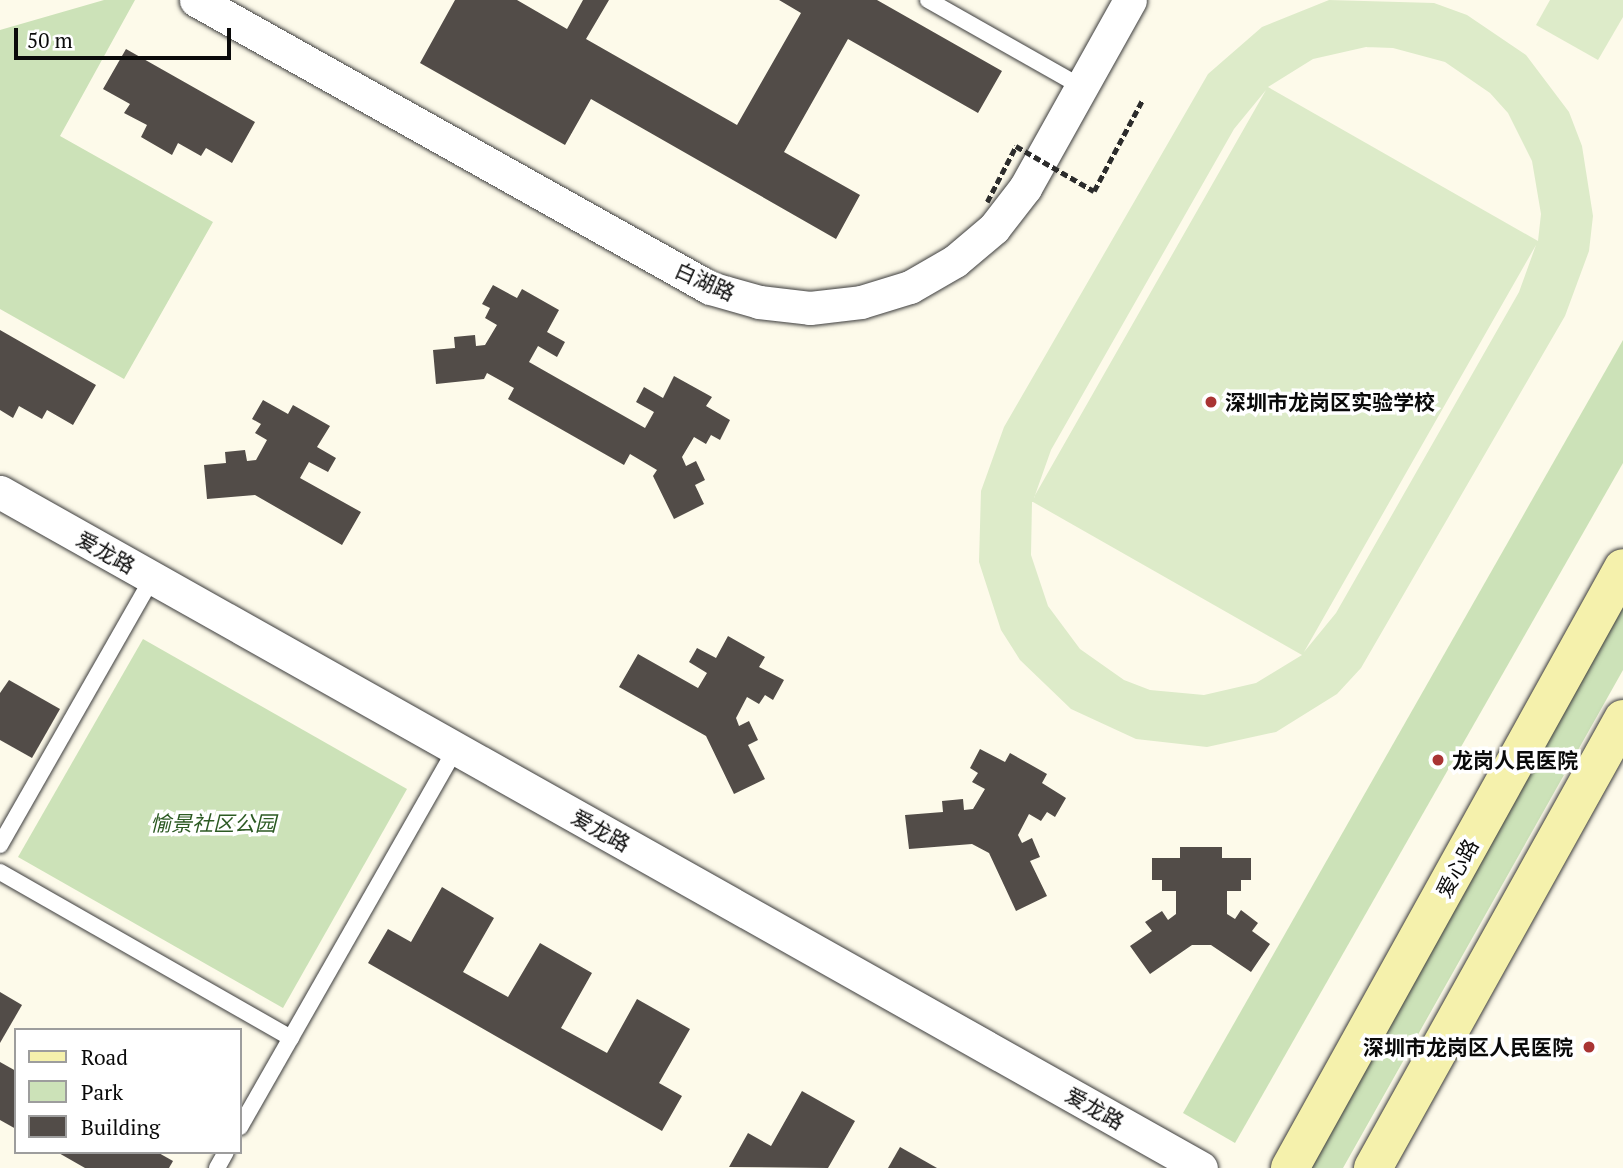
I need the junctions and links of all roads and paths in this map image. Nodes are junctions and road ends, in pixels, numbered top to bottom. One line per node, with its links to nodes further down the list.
1 (196, 0): 4 (street, 白湖路)
2 (928, 0): 4 (lane)
3 (1130, 0): 4 (street, 白湖路)
4 (1082, 87)
5 (1143, 99): 6 (path, bridge)
6 (987, 202)
7 (0, 492): 9 (street, 爱龙路)
8 (1623, 568): 17 (street, 爱心路)
9 (152, 578): 11 (street, 爱龙路); 12 (lane)
10 (1623, 719): 18 (street)
11 (456, 748): 14 (lane); 16 (street, 爱龙路)
12 (0, 845)
13 (0, 872): 14 (lane)
14 (291, 1038): 15 (lane)
15 (242, 1124)
16 (1201, 1168)
17 (1290, 1168)
18 (1373, 1168)

